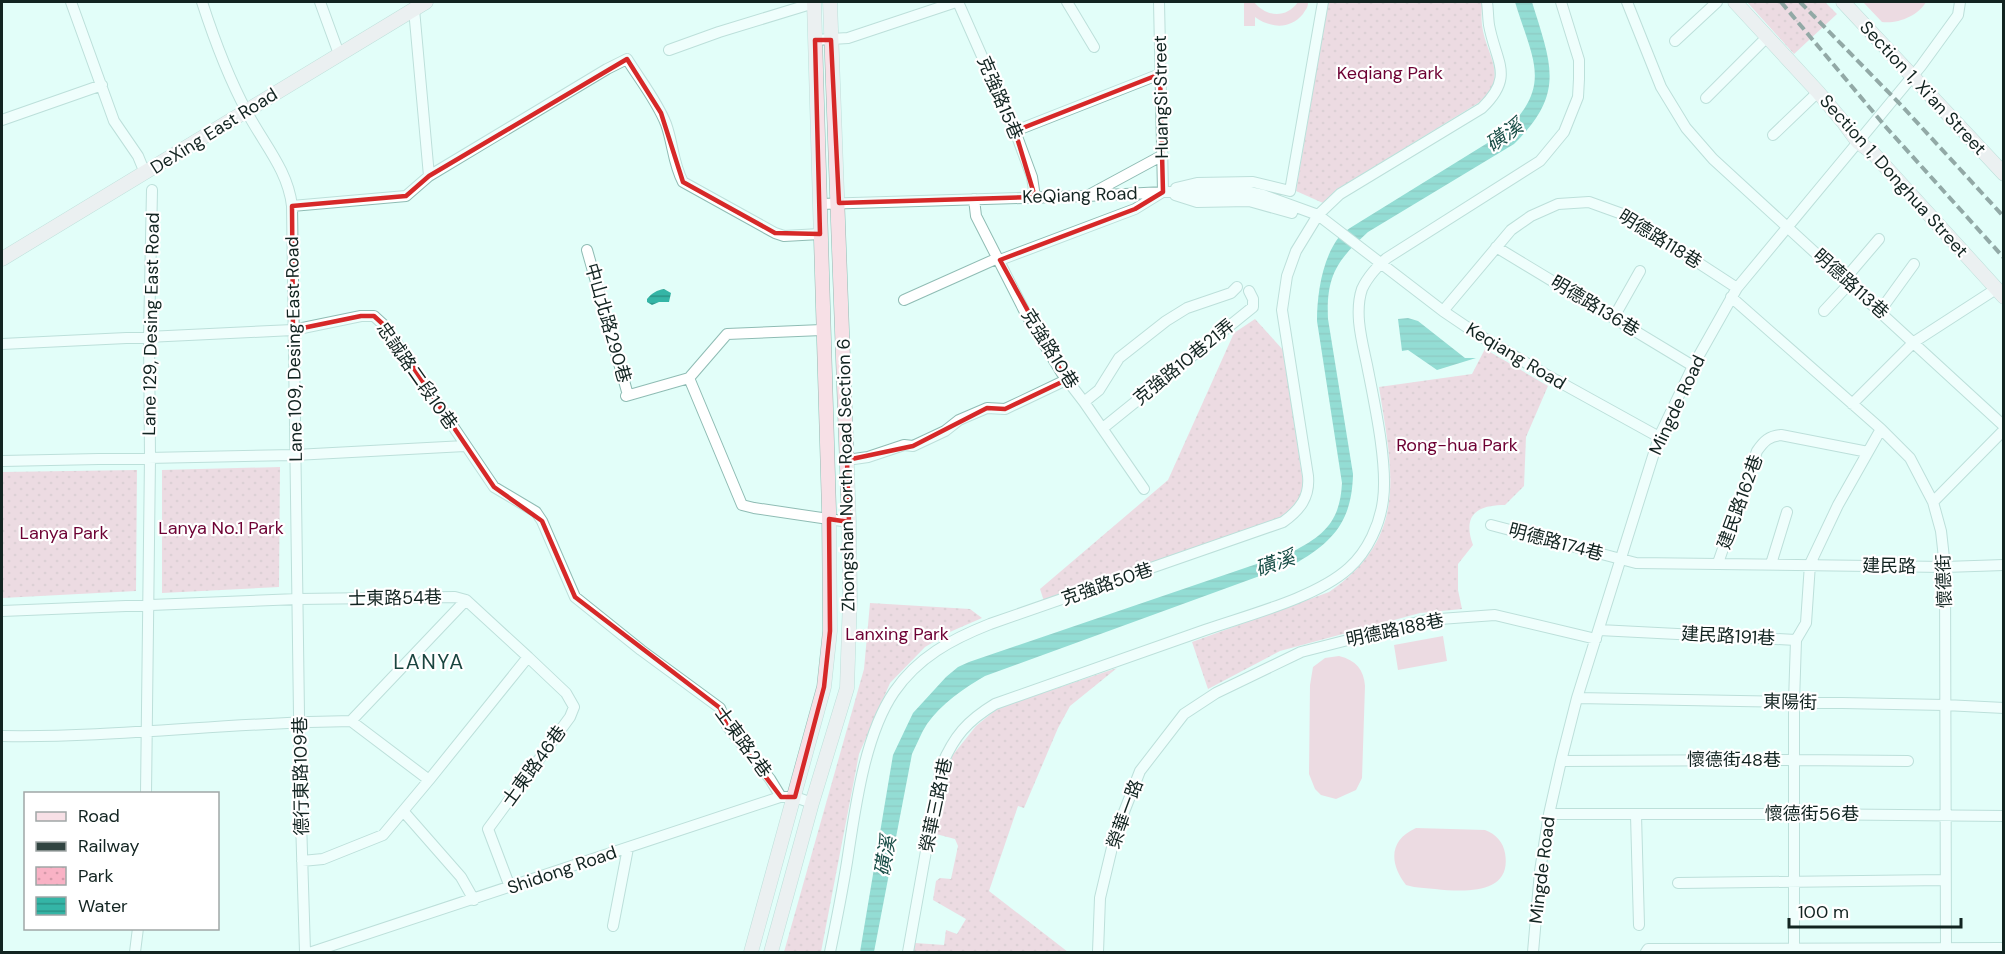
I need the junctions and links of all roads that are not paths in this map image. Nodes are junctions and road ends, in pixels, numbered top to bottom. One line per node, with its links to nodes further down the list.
1 (71, 2): 27 (street)
2 (202, 2): 30 (street, Lane 109, Desing East Road)
3 (320, 2): 24 (street)
4 (813, 2): 19 (main road); 23 (street)
5 (830, 2): 20 (main road)
6 (957, 2): 20 (street); 32 (street, 克強路15巷)
7 (1067, 2): 22 (street)
8 (1159, 2): 25 (street, HuangSi Street)
9 (1323, 2): 40 (street)
10 (1488, 2): 48 (street, 克強路50巷)
11 (1561, 2): 56 (street)
12 (1627, 2): 49 (street, 明德路113巷)
13 (1717, 2): 21 (street)
14 (1735, 2): 18 (main road, Section 1, Donghua Street)
15 (1843, 2): 26 (main road, Section 1, Xi'an Street)
16 (1960, 2): 26 (street, Mingde Road)
17 (420, 4): 24 (main road, DeXing East Road); 38 (street)
18 (1768, 36): 28 (main road, Section 1, Donghua Street); 29 (street)
19 (815, 40): 20 (street); 45 (main road)
20 (831, 40): 44 (main road)
21 (1674, 41)
22 (1094, 47)
23 (669, 50)
24 (339, 54): 30 (main road, DeXing East Road)
25 (1160, 74): 32 (street); 35 (street, HuangSi Street)
26 (1913, 76): 34 (street, Mingde Road); 36 (main road, Section 1, Xi'an Street)
27 (102, 85): 31 (street); 37 (street)
28 (1818, 93): 33 (street); 34 (main road, Section 1, Donghua Street)
29 (1706, 98)
30 (246, 111): 37 (main road, DeXing East Road); 46 (street, Lane 109, Desing East Road)
31 (2, 120)
32 (1015, 131): 42 (street, 克強路15巷)
33 (1773, 135)
34 (1858, 142): 49 (street, Mingde Road); 63 (main road, Section 1, Donghua Street)
35 (1163, 155): 40 (street, HuangSi Street); 41 (street)
36 (2001, 166)
37 (146, 173): 54 (main road, DeXing East Road)
38 (429, 176): 46 (street); 50 (street)
39 (152, 190): 71 (street, Lane 129, Desing East Road)
40 (1163, 192): 41 (street, KeQiang Road); 47 (street); 48 (street, KeQiang Road); 55 (street)
41 (1087, 196): 42 (street, KeQiang Road)
42 (1035, 197): 43 (street, KeQiang Road)
43 (974, 199): 44 (street, KeQiang Road); 55 (street, 克強路10巷)
44 (838, 203): 45 (street); 87 (main road, Zhongshan North Road Section 6)
45 (820, 204): 50 (main road, Zhongshan North Road Section 6)
46 (292, 206): 69 (street, Lane 109, Desing East Road)
47 (1292, 213)
48 (1318, 215): 56 (street, KeQiang Road); 149 (street, 克強路50巷)
49 (1787, 226): 59 (street, 明德路113巷); 62 (street, Mingde Road)
50 (820, 234): 70 (main road, Zhongshan North Road Section 6)
51 (1879, 239): 59 (street)
52 (1496, 247): 62 (street, 明德路118巷); 65 (street, 明德路118巷); 68 (street, 明德路136巷)
53 (587, 250): 75 (street, 中山北路290巷)
54 (2, 259)
55 (999, 259): 64 (street); 76 (street, 克強路10巷)
56 (1380, 264): 65 (street, Keqiang Road); 150 (street, 榮華三路1巷)
57 (1914, 264): 67 (street)
58 (1640, 271): 68 (street)
59 (1846, 282): 66 (street); 67 (street, 明德路113巷)
60 (1238, 286): 77 (street)
61 (1249, 291): 79 (street, 克強路10巷21弄)
62 (1734, 292): 74 (street, Mingde Road); 78 (street, 懷德街)
63 (2000, 293): 72 (street)
64 (904, 300)
65 (1443, 311): 82 (street, Keqiang Road)
66 (1824, 311)
67 (1880, 311): 72 (street, 明德路113巷)
68 (1614, 317): 74 (street, 明德路136巷)
69 (293, 330): 71 (street); 83 (street, 忠誠路二段10巷); 85 (street, Lane 109, Desing East Road)
70 (822, 330): 75 (street); 92 (main road, Zhongshan North Road Section 6)
71 (149, 337): 73 (street); 86 (street, Lane 129, Desing East Road)
72 (1914, 342): 78 (street); 80 (street, 明德路113巷)
73 (2, 344)
74 (1694, 366): 82 (street, Mingde Road)
75 (689, 378): 92 (street)
76 (1066, 380): 77 (street, 克強路10巷); 87 (street)
77 (1084, 402): 79 (street, 克強路10巷)
78 (1852, 404): 81 (street, 懷德街)
79 (1103, 428): 89 (street, 克強路10巷)
80 (2004, 428): 90 (street)
81 (1881, 429): 84 (street); 90 (street, 懷德街)
82 (1659, 437): 95 (street, Mingde Road)
83 (465, 446): 85 (street); 122 (street, 士東路2巷)
84 (1868, 453): 96 (street, 建民路162巷); 98 (street)
85 (295, 455): 86 (street); 101 (street, Lane 109, Desing East Road)
86 (150, 457): 88 (street); 103 (street, Lane 129, Desing East Road)
87 (847, 460): 93 (main road, Zhongshan North Road Section 6)
88 (2, 461)
89 (1144, 489)
90 (1933, 501): 100 (street, 懷德街)
91 (1787, 512): 97 (street)
92 (829, 519): 93 (street); 123 (main road, Zhongshan North Road Section 6)
93 (849, 522): 124 (main road, Zhongshan North Road Section 6)
94 (1491, 525): 95 (street, 明德路174巷)
95 (1620, 560): 96 (street, 建民路); 105 (street, Mingde Road)
96 (1718, 563): 97 (street, 建民路)
97 (1771, 564): 98 (street, 建民路)
98 (1810, 564): 100 (street, 建民路); 106 (street)
99 (2004, 565): 100 (street, 建民路)
100 (1945, 567): 111 (street, 懷德街)
101 (298, 599): 102 (street, 士東路54巷); 103 (street, 士東路54巷); 114 (street, 德行東路109巷)
102 (466, 600): 108 (street, 士東路54巷); 113 (street)
103 (148, 607): 104 (street, 士東路54巷); 115 (street, Lane 129, Desing East Road)
104 (2, 611)
105 (1597, 634): 106 (street, 建民路191巷); 107 (street, 明德路188巷); 109 (street, Mingde Road)
106 (1796, 640): 110 (street, 建民路191巷)
107 (1301, 652): 151 (street, 榮華一路)
108 (528, 657): 120 (street); 136 (street, 士東路46巷)
109 (1576, 698): 110 (street, 東陽街); 118 (street, Mingde Road)
110 (1794, 702): 111 (street, 東陽街); 117 (street, 建民路191巷)
111 (1945, 705): 112 (street, 東陽街); 129 (street, 懷德街)
112 (2004, 708)
113 (351, 721): 114 (street); 120 (street)
114 (300, 722): 115 (street); 132 (street, 德行東路109巷)
115 (147, 730): 116 (street); 121 (street, Lane 129, Desing East Road)
116 (2, 736)
117 (1794, 759): 118 (street, 懷德街48巷); 119 (street, 懷德街48巷); 127 (street, 建民路191巷)
118 (1561, 760): 126 (street, Mingde Road)
119 (1908, 761)
120 (429, 780): 125 (street)
121 (146, 792)
122 (781, 797): 123 (street, Shidong Road); 131 (street, Shidong Road)
123 (795, 797): 124 (street, Shidong Road); 147 (main road, Zhongshan North Road Section 6)
124 (813, 803): 148 (main road, Zhongshan North Road Section 6)
125 (404, 812): 132 (street); 137 (street)
126 (1549, 814): 128 (street, 懷德街56巷); 152 (street, Mingde Road)
127 (1795, 814): 128 (street, 懷德街56巷); 129 (street, 懷德街56巷); 134 (street, 建民路191巷)
128 (1636, 815): 138 (street)
129 (1946, 815): 130 (street, 懷德街56巷); 133 (street, 懷德街)
130 (2004, 816)
131 (628, 848): 136 (street, Shidong Road); 139 (street)
132 (302, 861): 145 (street, 德行東路109巷)
133 (1945, 880): 134 (street); 143 (street, 懷德街)
134 (1795, 882): 135 (street); 142 (street, 建民路191巷)
135 (1678, 883)
136 (510, 887): 137 (street, Shidong Road)
137 (474, 900): 146 (street, Shidong Road)
138 (1639, 925)
139 (613, 926)
140 (138, 930): 144 (street)
141 (2004, 948): 143 (street)
142 (1794, 950): 143 (street); 153 (street)
143 (1946, 950)
144 (135, 952)
145 (305, 952)
146 (312, 952)
147 (751, 952)
148 (771, 952)
149 (830, 952)
150 (908, 952)
151 (1098, 952)
152 (1533, 952)
153 (1646, 952)

